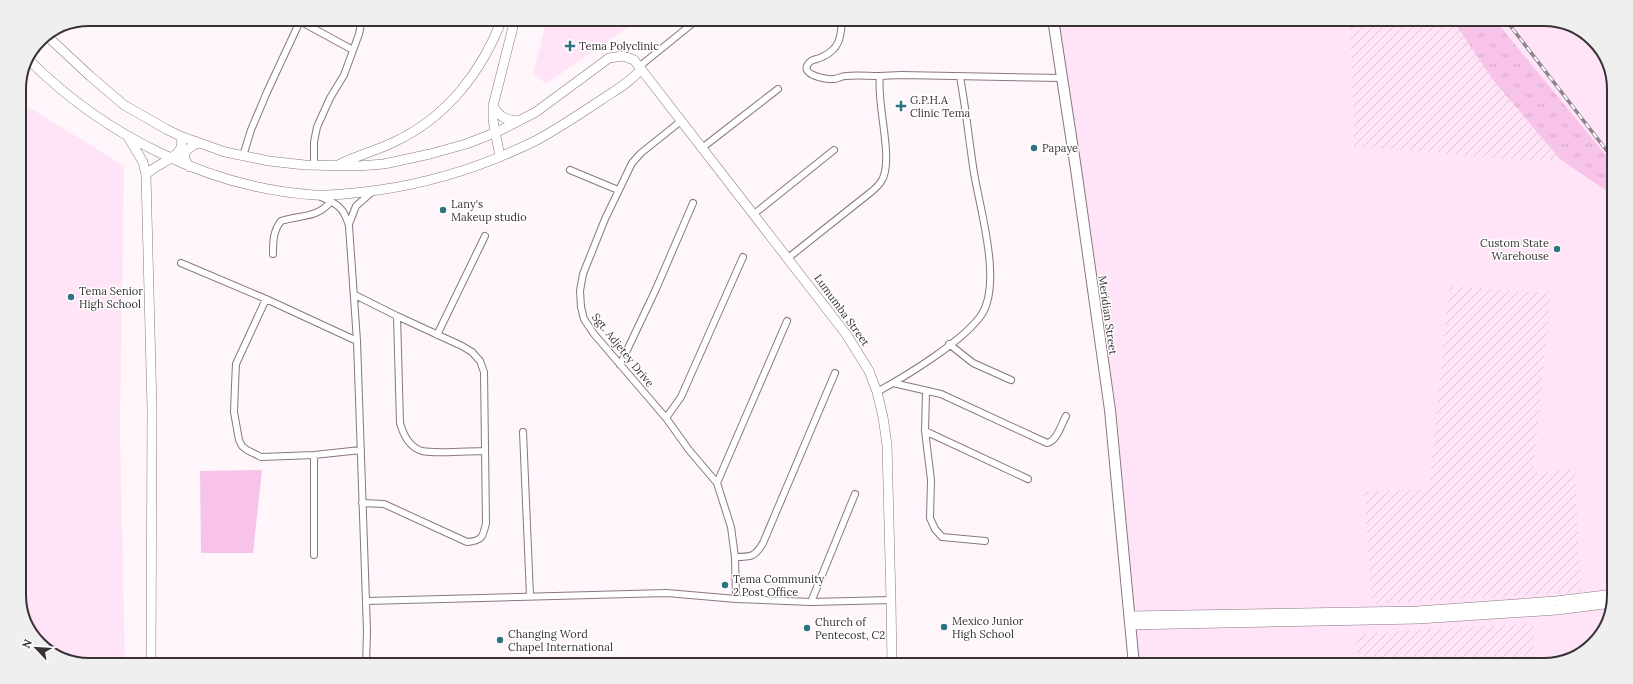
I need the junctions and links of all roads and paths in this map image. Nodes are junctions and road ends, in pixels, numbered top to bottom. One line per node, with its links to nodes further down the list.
1 (296, 26): 26 (street)
2 (310, 26): 10 (street)
3 (361, 26): 10 (street)
4 (499, 26): 30 (main road)
5 (513, 26): 17 (main road)
6 (690, 26): 12 (street)
7 (842, 26): 13 (street)
8 (1054, 26): 15 (main road, Meridian Street)
9 (51, 40): 22 (main road)
10 (353, 50): 29 (street)
11 (32, 63): 21 (main road)
12 (641, 67): 18 (main road); 19 (main road, Lumumba Street); 27 (main road)
13 (879, 76): 14 (street); 44 (street)
14 (960, 77): 15 (street); 52 (street)
15 (1061, 78): 80 (main road, Meridian Street)
16 (778, 89): 24 (street)
17 (493, 106): 18 (main road); 20 (main road)
18 (520, 121): 20 (main road)
19 (681, 121): 24 (main road, Lumumba Street); 35 (street, Sgt. Adjetey Drive)
20 (496, 132): 27 (main road); 30 (main road)
21 (127, 136): 28 (main road); 33 (main road)
22 (180, 136): 23 (main road); 28 (main road)
23 (198, 143): 26 (main road); 31 (main road)
24 (702, 148): 39 (main road, Lumumba Street)
25 (834, 150): 39 (street)
26 (243, 156): 29 (main road)
27 (500, 157): 34 (main road)
28 (172, 158): 31 (main road); 33 (main road)
29 (314, 165): 30 (main road)
30 (339, 165)
31 (190, 167): 36 (main road)
32 (570, 170): 35 (street)
33 (146, 175): 81 (main road)
34 (374, 190): 36 (main road); 40 (street)
35 (618, 190): 53 (street, Sgt. Adjetey Drive)
36 (315, 195): 37 (street)
37 (331, 201): 40 (street); 42 (street)
38 (693, 203): 53 (street)
39 (754, 214): 44 (main road, Lumumba Street)
40 (349, 226): 46 (street)
41 (485, 236): 50 (street)
42 (273, 254)
43 (743, 256): 60 (street)
44 (788, 258): 57 (main road, Lumumba Street)
45 (181, 263): 47 (street)
46 (355, 295): 48 (street); 51 (street)
47 (266, 299): 51 (street); 65 (street)
48 (397, 316): 50 (street); 64 (street)
49 (787, 321): 67 (street)
50 (437, 335): 64 (street)
51 (357, 341): 63 (street)
52 (949, 344): 55 (street); 56 (street)
53 (620, 365): 60 (street, Sgt. Adjetey Drive)
54 (835, 373): 72 (street)
55 (1011, 380)
56 (893, 383): 57 (street); 58 (street)
57 (877, 392): 76 (main road, Lumumba Street)
58 (926, 392): 59 (street); 61 (street)
59 (1066, 416)
60 (666, 418): 67 (street, Sgt. Adjetey Drive)
61 (925, 431): 66 (street); 70 (street)
62 (523, 432): 74 (street)
63 (361, 450): 65 (street); 69 (street)
64 (484, 451): 69 (street)
65 (314, 455): 71 (street)
66 (1028, 478)
67 (717, 483): 72 (street, Sgt. Adjetey Drive)
68 (856, 494): 78 (street)
69 (362, 502): 77 (street)
70 (985, 541)
71 (314, 555)
72 (735, 557): 75 (street, Sgt. Adjetey Drive)
73 (1607, 595): 80 (main road)
74 (530, 596): 75 (street); 77 (street)
75 (736, 599): 78 (street)
76 (891, 600): 78 (street); 83 (main road, Lumumba Street)
77 (366, 602): 82 (street)
78 (811, 602)
79 (1606, 604): 80 (main road)
80 (1130, 620): 84 (main road, Meridian Street)
81 (151, 658)
82 (366, 658)
83 (892, 658)
84 (1133, 658)

